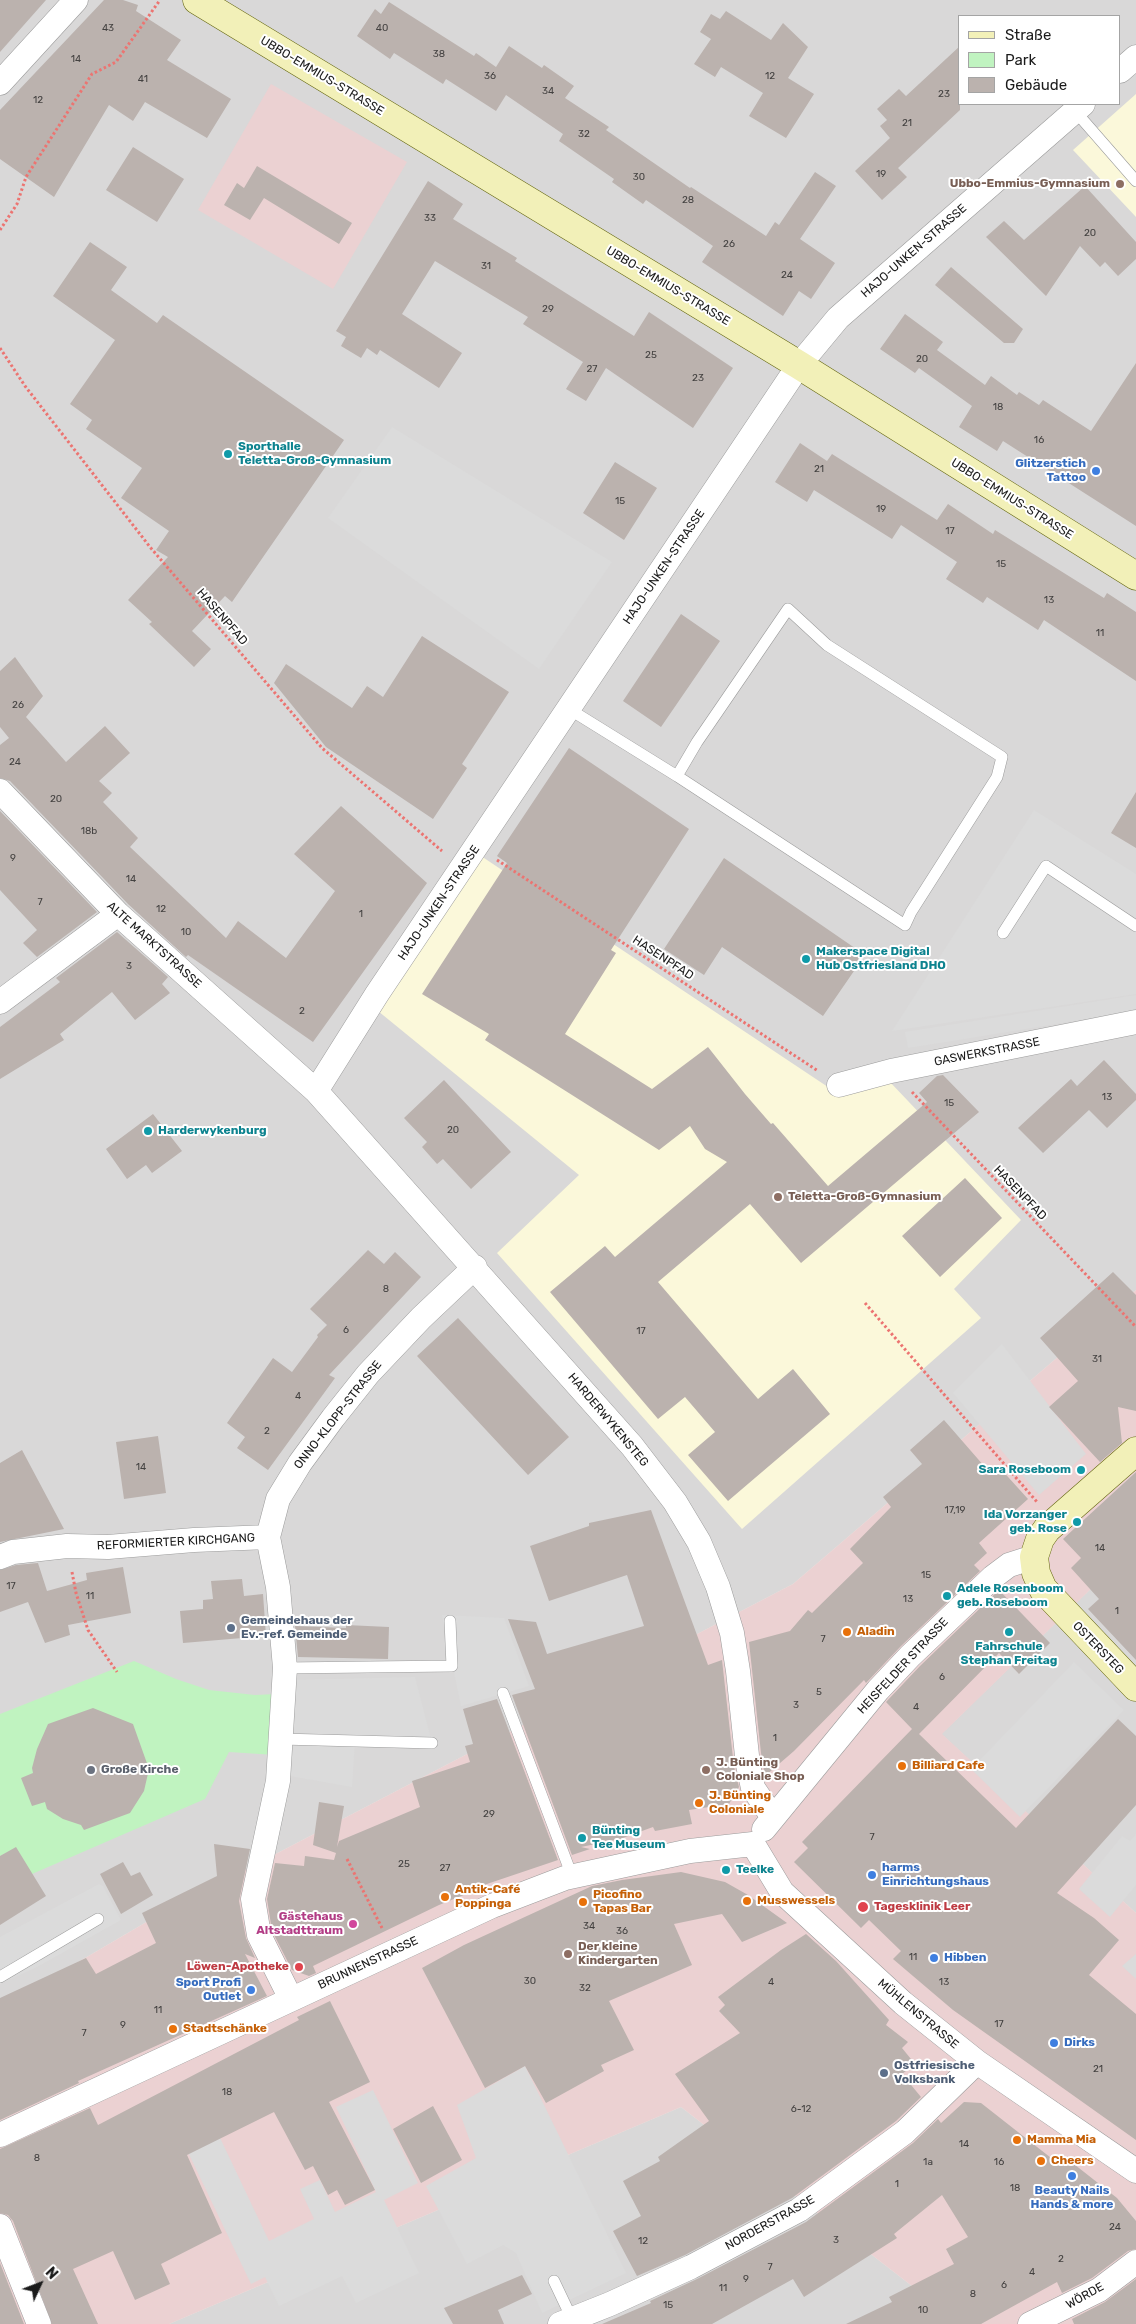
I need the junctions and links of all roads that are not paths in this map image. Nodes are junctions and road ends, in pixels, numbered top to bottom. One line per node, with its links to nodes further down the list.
1 (76, 0): 5 (street)
2 (197, 0): 8 (main road, UBBO-EMMIUS-STRASSE)
3 (1136, 57): 4 (street)
4 (1121, 70)
5 (0, 83)
6 (1079, 107): 7 (lane); 8 (street, HAJO-UNKEN-STRASSE)
7 (1136, 181)
8 (798, 365): 9 (main road, UBBO-EMMIUS-STRASSE); 10 (street, HAJO-UNKEN-STRASSE)
9 (1136, 576)
10 (569, 709): 11 (lane); 19 (street, HAJO-UNKEN-STRASSE)
11 (677, 776): 11 (lane)
12 (0, 791): 13 (street, ALTE MARKTSTRASSE)
13 (118, 914): 16 (street); 19 (street, ALTE MARKTSTRASSE)
14 (1136, 926): 15 (lane)
15 (1003, 933)
16 (0, 1002)
17 (1136, 1022): 18 (street, GASWERKSTRASSE)
18 (839, 1085)
19 (316, 1091): 20 (street, HARDERWYKENSTEG)
20 (475, 1267): 22 (street, ONNO-KLOPP-STRASSE); 31 (street, HARDERWYKENSTEG)
21 (1136, 1451): 24 (main road)
22 (268, 1537): 23 (street, REFORMIERTER KIRCHGANG); 26 (street, REFORMIERTER KIRCHGANG)
23 (0, 1557)
24 (1034, 1558): 27 (main road, OSTERSTEG); 31 (street, HEISFELDER STRASSE)
25 (450, 1621): 26 (lane)
26 (285, 1668): 29 (street, REFORMIERTER KIRCHGANG)
27 (1136, 1687)
28 (503, 1693): 33 (lane)
29 (281, 1740): 30 (lane); 36 (street, REFORMIERTER KIRCHGANG)
30 (432, 1743)
31 (772, 1816): 32 (street, HEISFELDER STRASSE)
32 (753, 1844): 33 (street, BRUNNENSTRASSE); 37 (street, MÜHLENSTRASSE)
33 (572, 1876): 36 (street, BRUNNENSTRASSE)
34 (98, 1919): 35 (lane)
35 (0, 1977)
36 (291, 1999): 38 (street, BRUNNENSTRASSE)
37 (976, 2062): 39 (street, MÜHLENSTRASSE); 43 (street, NORDERSTRASSE)
38 (0, 2135)
39 (1136, 2170)
40 (0, 2226): 44 (street)
41 (1136, 2262): 45 (street, WÖRDE)
42 (554, 2281): 43 (lane)
43 (566, 2322)
44 (39, 2324)
45 (1030, 2324)

